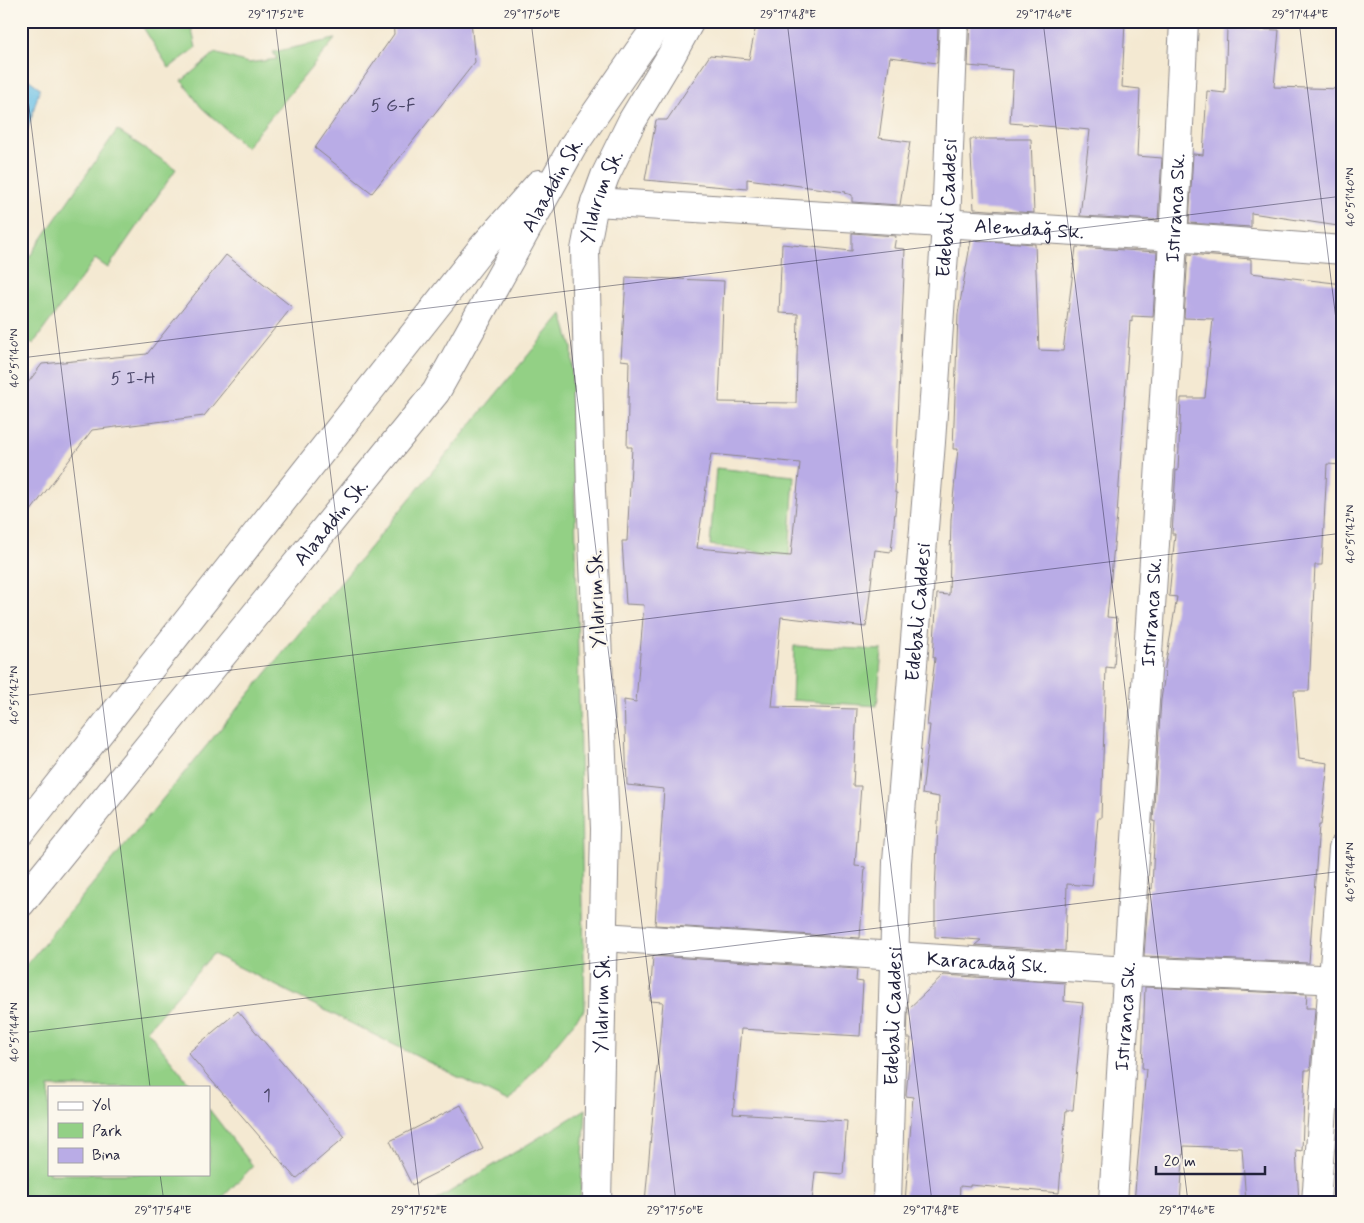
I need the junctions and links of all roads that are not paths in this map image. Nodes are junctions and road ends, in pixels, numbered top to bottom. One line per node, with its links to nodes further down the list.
1 (661, 21): 5 (street, Yıldırım Sk.)
2 (690, 21): 6 (street, Yıldırım Sk.)
3 (954, 21): 9 (street, Edebali Caddesi)
4 (1184, 21): 10 (street, Istıranca Sk.)
5 (639, 51): 6 (street); 7 (street, Yıldırım Sk.)
6 (671, 56): 8 (street, Yıldırım Sk.)
7 (573, 146): 12 (street, Alaaddin Sk.); 14 (street, Alaaddin Sk.)
8 (595, 202): 9 (street, Alemdağ Sk.); 15 (street, Yıldırım Sk.)
9 (946, 224): 10 (street, Alemdağ Sk.); 16 (street, Edebali Caddesi)
10 (1174, 237): 11 (street, Alemdağ Sk.); 17 (street, Istıranca Sk.)
11 (1343, 250)
12 (21, 832)
13 (1343, 848): 18 (street)
14 (21, 903)
15 (603, 937): 16 (street, Karacadağ Sk.); 19 (street, Yıldırım Sk.)
16 (894, 956): 17 (street, Karacadağ Sk.); 20 (street, Edebali Caddesi)
17 (1128, 970): 18 (street, Karacadağ Sk.); 21 (street, Istıranca Sk.)
18 (1338, 980): 22 (street)
19 (596, 1202)
20 (887, 1202)
21 (1114, 1202)
22 (1316, 1202)

